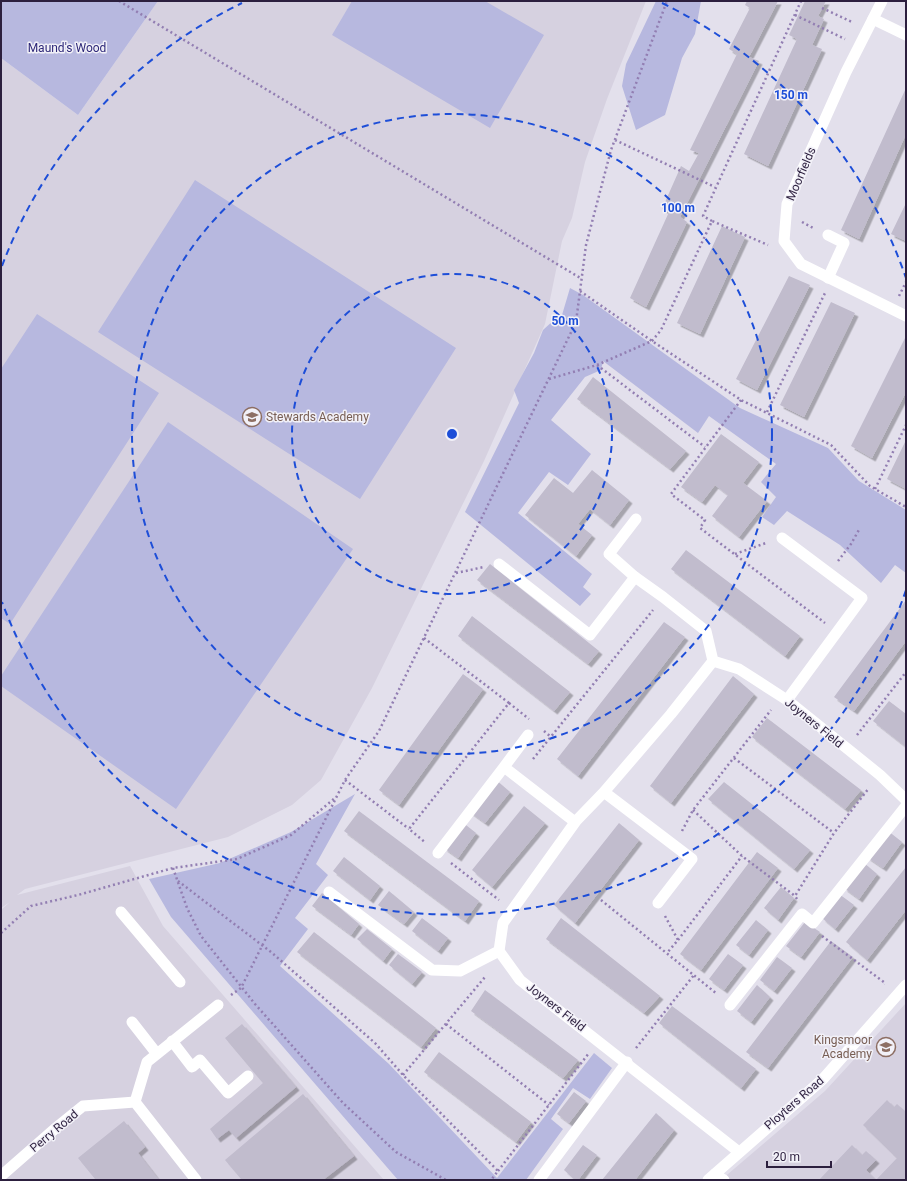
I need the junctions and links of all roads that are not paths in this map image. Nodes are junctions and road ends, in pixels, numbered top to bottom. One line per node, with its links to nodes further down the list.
1 (882, 1): 2 (street, Moorfields)
2 (873, 20): 3 (street); 5 (street, Moorfields)
3 (906, 35)
4 (828, 235): 5 (street)
5 (830, 279): 6 (street, Moorfields)
6 (906, 316)
7 (636, 519): 10 (street)
8 (782, 538): 12 (street)
9 (498, 564): 10 (street)
10 (635, 577): 11 (street)
11 (713, 661): 12 (street, Joyners Field); 15 (street)
12 (784, 698): 16 (street, Joyners Field)
13 (528, 735): 14 (street)
14 (504, 767): 18 (street); 19 (street)
15 (604, 792): 18 (street); 21 (street)
16 (906, 800)
17 (906, 806): 26 (street)
18 (575, 822): 23 (street)
19 (438, 853)
20 (329, 892): 23 (street)
21 (658, 903)
22 (121, 912): 24 (street)
23 (501, 953): 31 (street, Joyners Field)
24 (180, 982)
25 (906, 985): 34 (street, Ployters Road)
26 (730, 1004)
27 (218, 1005): 29 (street)
28 (132, 1022): 30 (street)
29 (172, 1041): 30 (street); 32 (street)
30 (157, 1054): 33 (street)
31 (626, 1062): 34 (street, Joyners Field); 38 (street)
32 (248, 1076)
33 (135, 1102): 35 (street, Perry Road); 37 (street)
34 (739, 1152): 36 (street, Ployters Road)
35 (1, 1176)
36 (716, 1178)
37 (196, 1180)
38 (539, 1180)

